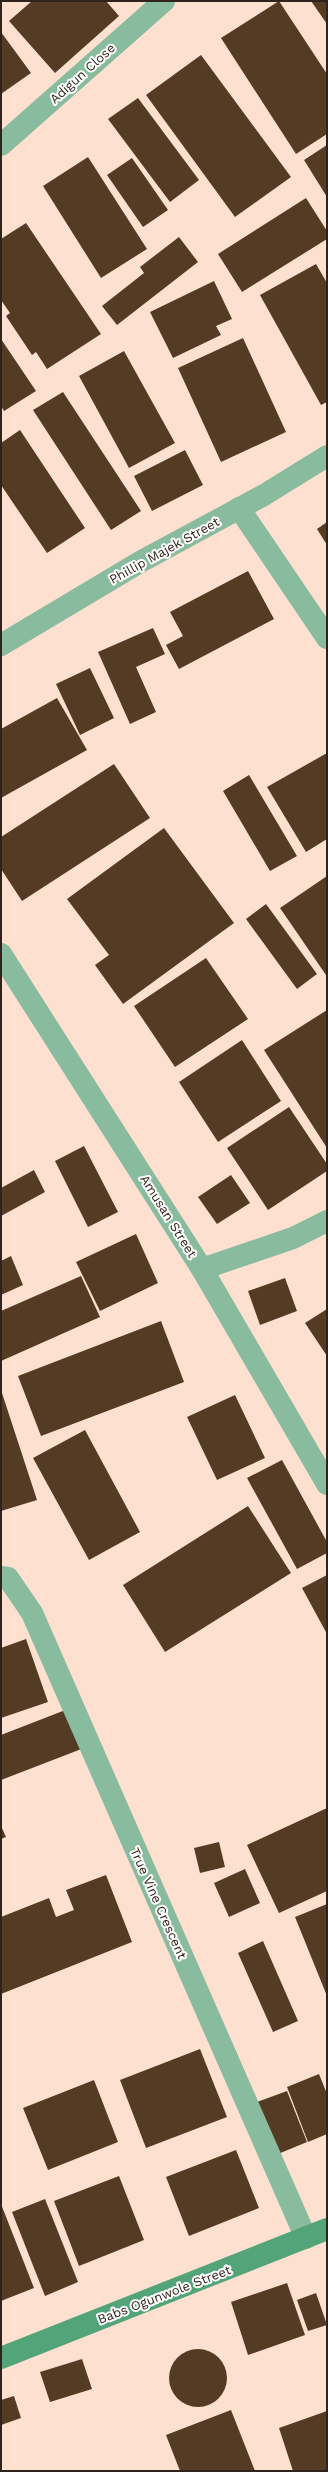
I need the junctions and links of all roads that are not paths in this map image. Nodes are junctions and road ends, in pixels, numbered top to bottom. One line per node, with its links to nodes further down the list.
1 (164, 1): 2 (street, Adigun Close)
2 (1, 145)
3 (327, 456): 4 (street, Phillip Majek Street)
4 (240, 508): 5 (street); 6 (street, Phillip Majek Street)
5 (327, 638)
6 (1, 645)
7 (1, 954): 9 (street, Amusan Street)
8 (327, 1221): 9 (street)
9 (202, 1269): 10 (street, Amusan Street)
10 (327, 1484)
11 (1, 1577): 13 (street, True Vine Crescent)
12 (327, 2229): 13 (street, Babs Ogunwole Street)
13 (306, 2238): 14 (street, Babs Ogunwole Street)
14 (1, 2358)

